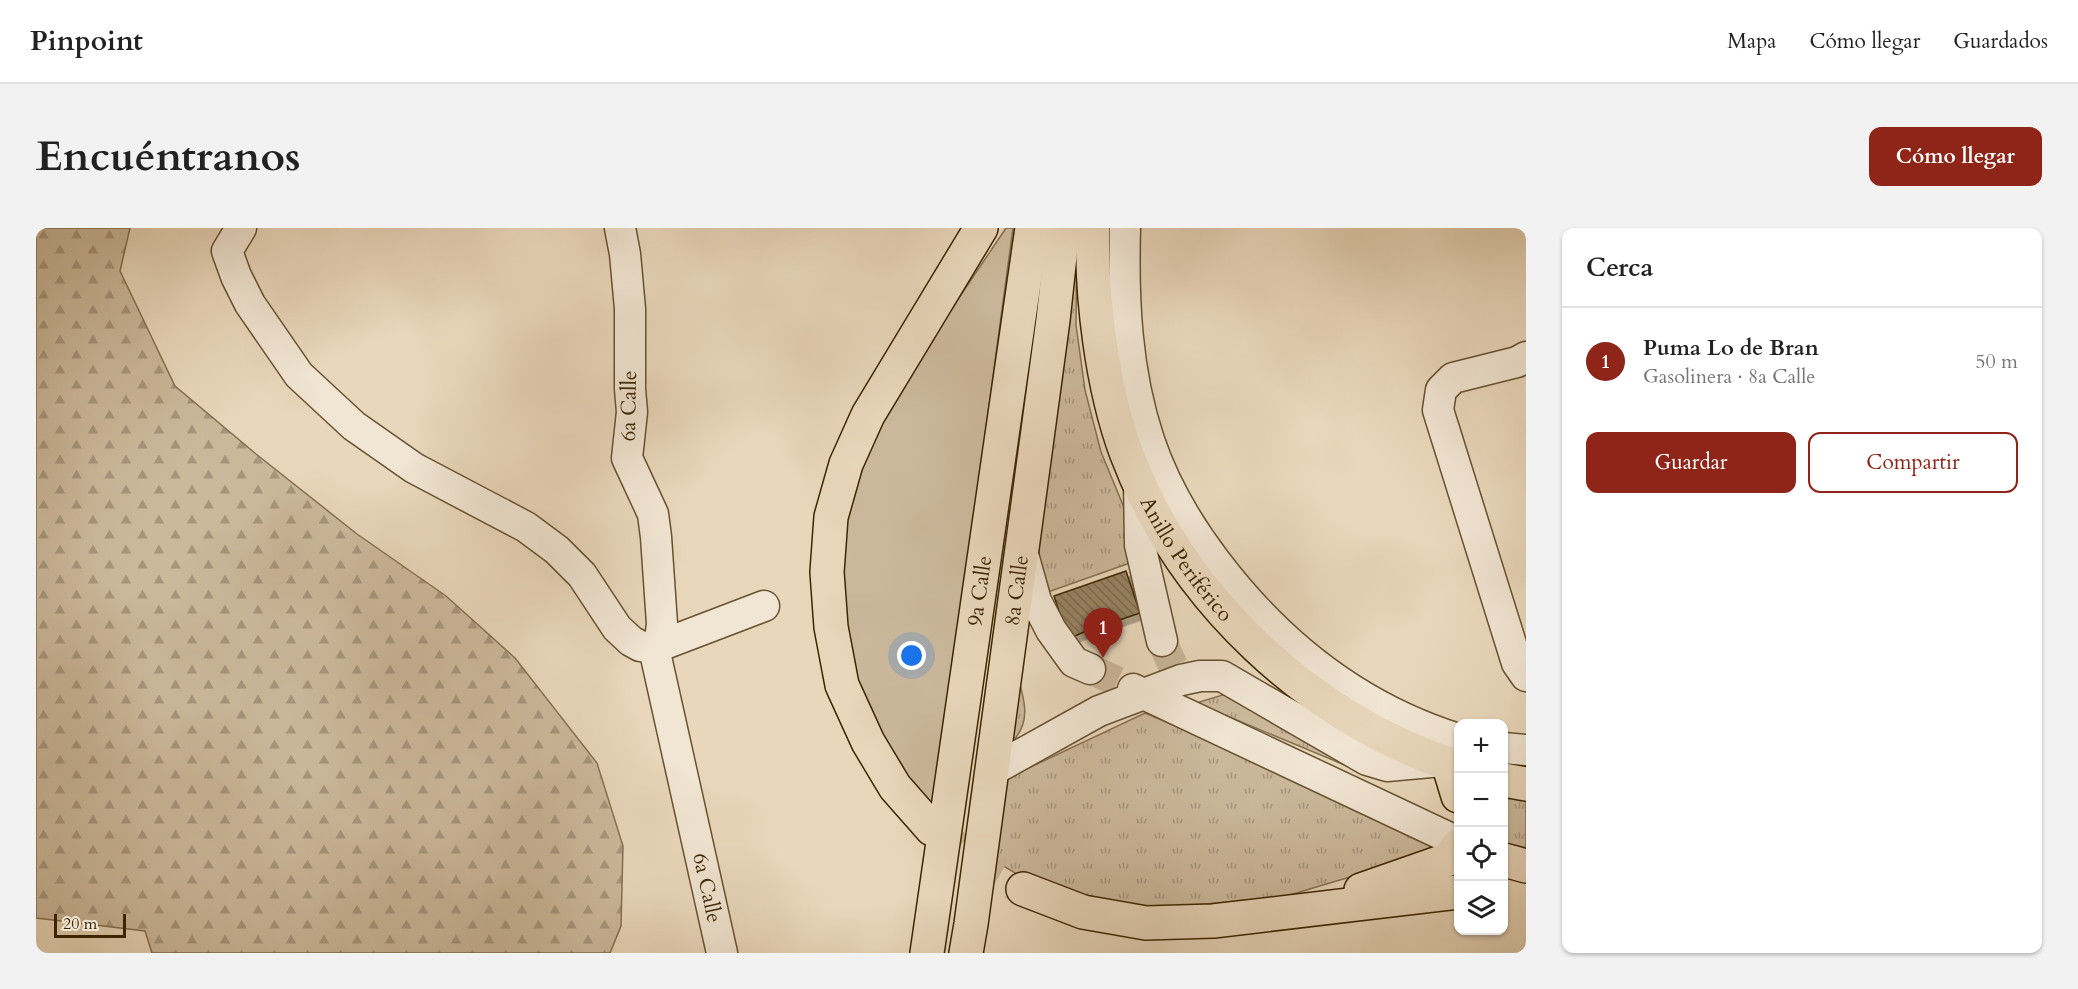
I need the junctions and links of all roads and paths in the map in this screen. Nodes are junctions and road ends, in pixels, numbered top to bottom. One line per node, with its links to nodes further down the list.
1 (241, 228): 12 (street)
2 (620, 228): 12 (street, 6a Calle)
3 (981, 228): 24 (main road)
4 (1032, 228): 35 (main road, 9a Calle)
5 (1063, 228): 10 (main road, 8a Calle)
6 (1093, 228): 9 (main road, Anillo Periférico)
7 (1125, 228): 19 (street, Anillo Periférico)
8 (1526, 357): 15 (street)
9 (1139, 480): 13 (street); 19 (main road, Anillo Periférico)
10 (1021, 549): 14 (street); 20 (main road, 8a Calle)
11 (764, 606): 12 (street)
12 (654, 648): 34 (street, 6a Calle)
13 (1172, 663): 16 (street); 19 (street)
14 (1090, 669)
15 (1526, 676)
16 (1133, 689): 20 (street); 25 (street)
17 (1508, 748): 18 (street)
18 (1526, 750)
19 (1452, 757): 21 (main road)
20 (991, 771): 36 (main road, 8a Calle)
21 (1454, 773)
22 (1508, 781): 23 (main road)
23 (1526, 784)
24 (932, 828)
25 (1454, 842)
26 (1454, 850): 33 (main road)
27 (1508, 861): 28 (main road)
28 (1526, 866)
29 (1526, 882): 30 (main road)
30 (1508, 885)
31 (1023, 889): 33 (main road)
32 (1454, 892): 33 (main road)
33 (1294, 912)
34 (723, 953)
35 (927, 953)
36 (966, 953)

